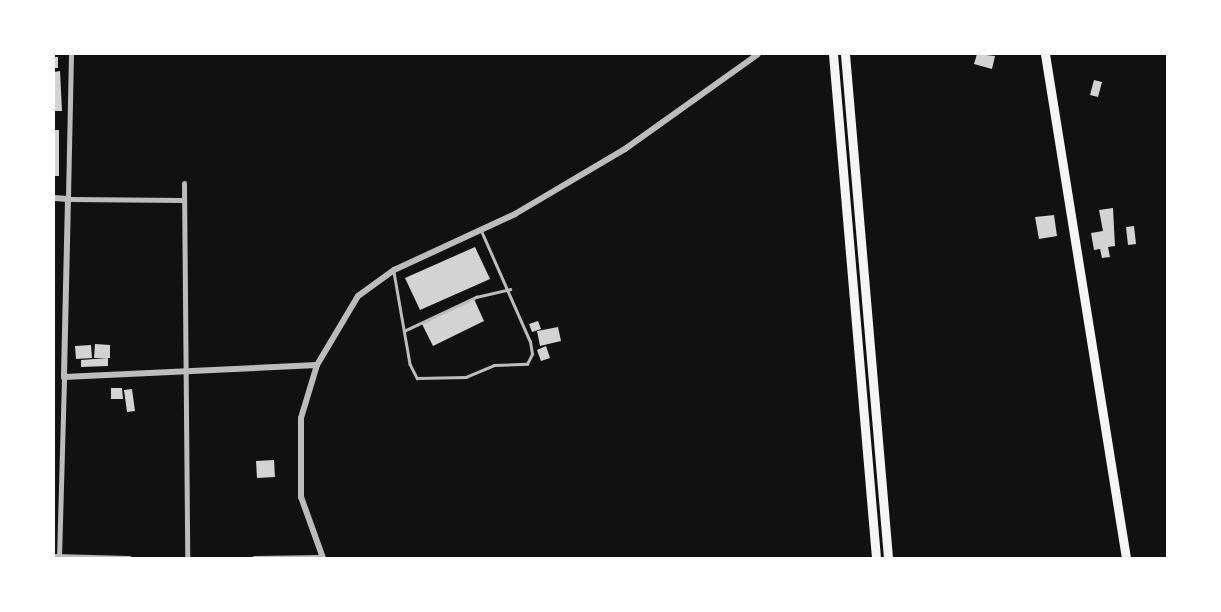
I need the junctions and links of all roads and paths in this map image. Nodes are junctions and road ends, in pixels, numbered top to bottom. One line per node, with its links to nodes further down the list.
1 (71, 54): 8 (street)
2 (758, 54): 10 (street)
3 (833, 54): 24 (highway)
4 (845, 54): 25 (highway)
5 (1045, 54): 26 (highway)
6 (184, 183): 9 (street)
7 (54, 198): 8 (street)
8 (68, 199): 9 (street); 16 (street)
9 (184, 200): 15 (street)
10 (481, 231): 11 (street); 12 (lane)
11 (394, 270): 13 (lane); 14 (street)
12 (510, 289): 13 (lane); 13 (lane)
13 (404, 331)
14 (317, 365): 15 (street); 23 (street)
15 (185, 370): 16 (street); 21 (street)
16 (64, 377): 18 (street)
17 (54, 460): 18 (street)
18 (61, 460): 19 (street)
19 (57, 557): 20 (street)
20 (129, 558)
21 (187, 558)
22 (254, 558): 23 (street)
23 (323, 558)
24 (876, 558)
25 (888, 558)
26 (1126, 558)

